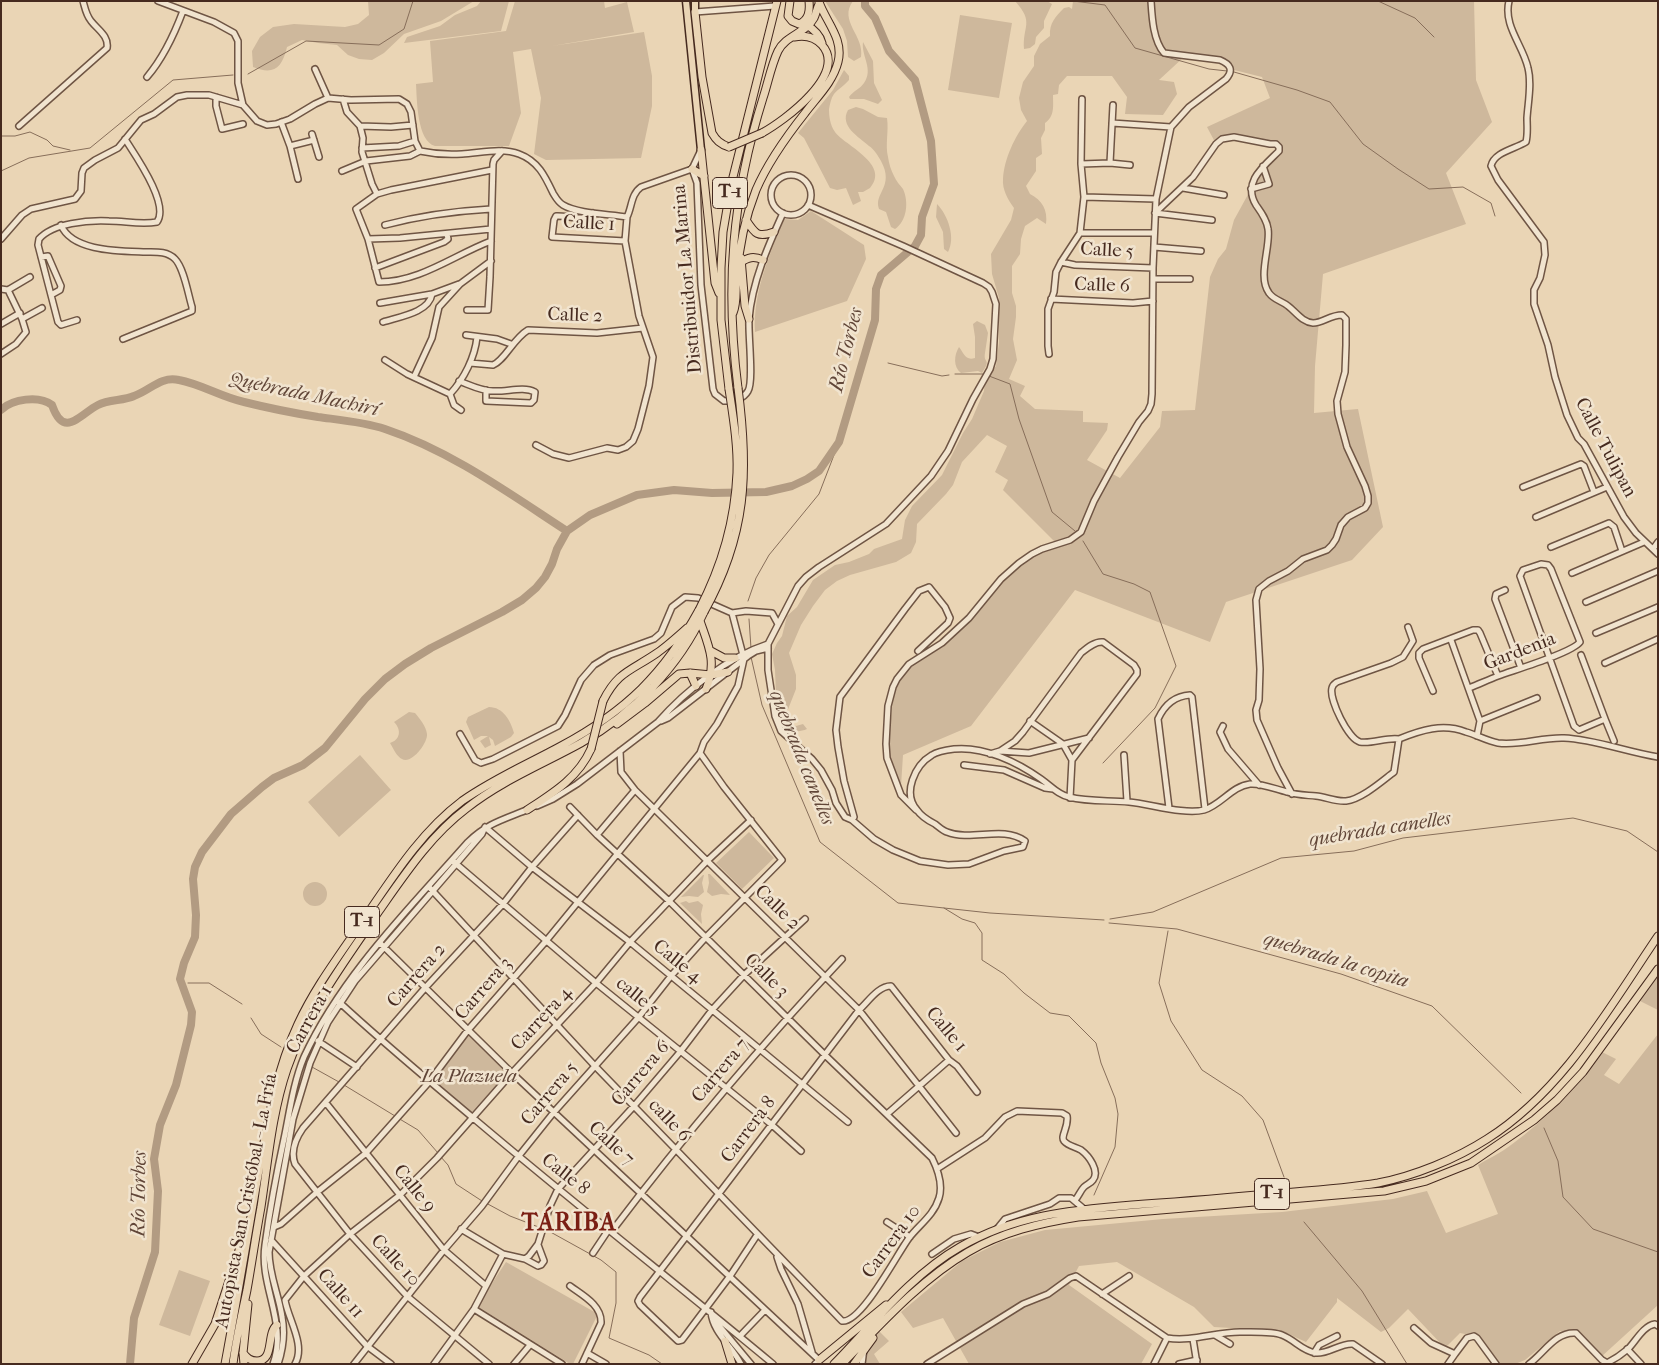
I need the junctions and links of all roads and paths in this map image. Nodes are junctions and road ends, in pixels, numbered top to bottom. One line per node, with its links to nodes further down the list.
1 (83, 1): 30 (street)
2 (158, 1): 11 (street)
3 (175, 1): 11 (street)
4 (686, 1): 37 (main road)
5 (695, 1): 14 (main road)
6 (790, 1): 15 (highway)
7 (809, 1): 15 (highway)
8 (1151, 1): 32 (street)
9 (1509, 1): 121 (street, Calle Tulipan)
10 (819, 2): 15 (highway); 63 (highway, Autopista San Cristóbal - La Fría / T-1)
11 (168, 4): 13 (street)
12 (776, 4): 14 (street); 93 (highway, Autopista San Cristóbal - La Fría / T-1)
13 (183, 11): 19 (street); 24 (street)
14 (696, 12): 17 (highway, bridge)
15 (804, 24): 16 (highway); 17 (highway)
16 (794, 37): 17 (highway); 100 (highway)
17 (823, 46)
18 (315, 70): 21 (street)
19 (147, 77)
20 (216, 97): 24 (street); 28 (street); 33 (street)
21 (328, 98): 22 (street); 26 (street)
22 (343, 99): 29 (street); 31 (street)
23 (1082, 99): 43 (street)
24 (243, 105): 26 (street)
25 (1113, 106): 27 (street)
26 (281, 122): 35 (street)
27 (1112, 123): 32 (street); 42 (street)
28 (243, 124)
29 (413, 125): 31 (street); 34 (street)
30 (19, 126)
31 (360, 126): 36 (street)
32 (1171, 127): 56 (street)
33 (125, 139): 65 (street); 72 (street)
34 (415, 141): 36 (street); 38 (street)
35 (290, 146): 40 (street); 50 (street)
36 (362, 148): 41 (street)
37 (701, 150): 46 (street, Distribuidor La Marina); 49 (highway)
38 (420, 151): 39 (street); 41 (street)
39 (502, 151): 47 (street); 59 (street)
40 (319, 157)
41 (366, 161): 48 (street); 53 (street)
42 (1110, 163): 43 (street); 44 (street)
43 (1081, 164): 55 (street)
44 (1130, 165)
45 (1263, 166): 51 (street); 52 (street); 52 (street)
46 (692, 169): 49 (highway); 62 (street); 101 (street, Distribuidor La Marina)
47 (492, 170): 53 (street); 58 (street)
48 (342, 171)
49 (704, 176): 93 (highway)
50 (298, 180)
51 (1183, 188): 54 (street); 61 (street)
52 (1251, 188): 185 (street)
53 (378, 194): 73 (street)
54 (1224, 195)
55 (1084, 197): 56 (street); 69 (street)
56 (1156, 199): 61 (street)
57 (808, 205): 60 (street); 60 (street); 138 (street)
58 (492, 209): 66 (street); 67 (street)
59 (593, 212): 62 (street); 75 (street, Calle 1)
60 (783, 213): 68 (street, Distribuidor La Marina)
61 (1155, 213): 64 (street); 70 (street)
62 (627, 217): 75 (street)
63 (746, 220): 68 (highway); 82 (highway, Autopista San Cristóbal - La Fría / T-1)
64 (1212, 220)
65 (61, 225): 78 (street); 108 (street)
66 (385, 225)
67 (491, 229): 71 (street); 74 (street)
68 (774, 232): 79 (street, Distribuidor La Marina)
69 (1080, 232): 70 (street); 81 (street)
70 (1154, 233): 76 (street)
71 (447, 234): 73 (street); 83 (street)
72 (1, 239)
73 (368, 239): 83 (street)
74 (491, 241): 80 (street); 83 (street)
75 (625, 241): 105 (street)
76 (1154, 246): 77 (street); 84 (street)
77 (1201, 252)
78 (41, 257): 92 (street); 92 (street)
79 (763, 260): 82 (highway); 101 (street, Distribuidor La Marina)
80 (490, 261): 88 (street); 98 (street)
81 (1061, 262): 84 (street, Calle 5); 94 (street)
82 (740, 263): 100 (highway, Autopista San Cristóbal - La Fría / T-1); 101 (highway)
83 (375, 268)
84 (1153, 268): 86 (street)
85 (30, 277): 90 (street)
86 (1154, 279): 87 (street); 95 (street)
87 (1190, 279)
88 (460, 284): 91 (street); 114 (street)
89 (1, 289): 90 (street)
90 (8, 290): 99 (street)
91 (432, 294): 96 (street); 103 (street)
92 (51, 295): 102 (street)
93 (721, 297): 135 (highway, Autopista San Cristóbal - La Fría / T-1, bridge)
94 (1051, 299): 95 (street, Calle 6); 111 (street)
95 (1152, 301): 193 (street)
96 (380, 303)
97 (42, 308): 99 (street)
98 (467, 310)
99 (21, 316): 104 (street); 110 (street)
100 (732, 316): 135 (highway, Autopista San Cristóbal - La Fría / T-1, bridge)
101 (749, 319)
102 (77, 320)
103 (383, 322)
104 (1, 324)
105 (643, 328): 109 (street, Calle 2); 119 (street)
106 (466, 334): 107 (street)
107 (477, 337): 109 (street); 113 (street)
108 (123, 339)
109 (511, 344): 113 (street, Calle 2)
110 (1, 354)
111 (1049, 354)
112 (385, 360): 114 (street)
113 (470, 363): 115 (street)
114 (414, 377): 117 (street)
115 (459, 381): 116 (street); 117 (street)
116 (486, 390): 116 (street)
117 (450, 394): 118 (street)
118 (461, 410)
119 (536, 446)
120 (1522, 487): 122 (street)
121 (1607, 487): 122 (street); 124 (street, Calle Tulipan)
122 (1594, 492): 123 (street)
123 (1536, 517)
124 (1644, 542): 127 (street, Calle Tulipan); 128 (street)
125 (1658, 542): 127 (street)
126 (1550, 547): 128 (street)
127 (1653, 549): 129 (street, Calle Tulipan)
128 (1622, 551): 131 (street)
129 (1658, 554)
130 (1658, 571): 133 (street)
131 (1572, 573)
132 (1505, 590): 152 (street)
133 (1586, 602)
134 (1658, 607): 141 (street)
135 (702, 611): 137 (highway, Autopista San Cristóbal - La Fría / T-1); 139 (highway, Autopista San Cristóbal - La Fría / T-1)
136 (732, 613): 138 (street); 148 (street); 167 (street)
137 (700, 622): 145 (highway); 173 (highway, Autopista San Cristóbal - La Fría / T-1)
138 (778, 624): 144 (street)
139 (691, 625): 192 (highway, bridge); 271 (highway, Autopista San Cristóbal - La Fría / T-1)
140 (1408, 626): 170 (street)
141 (1596, 633)
142 (1658, 639): 151 (street)
143 (1452, 640): 156 (street); 158 (street); 160 (street)
144 (768, 646): 148 (street); 196 (street)
145 (711, 651): 150 (highway); 155 (highway)
146 (918, 651): 196 (street)
147 (1581, 655): 162 (street)
148 (745, 656): 150 (street); 153 (street); 176 (street, Carrera 3)
149 (1550, 657): 149 (street, Gardenia); 152 (street, Gardenia); 162 (street)
150 (735, 658): 155 (street)
151 (1605, 663)
152 (1521, 668): 156 (street, Gardenia)
153 (728, 672): 155 (highway); 159 (street)
154 (690, 673): 155 (highway); 157 (highway); 173 (highway)
155 (711, 675): 157 (street); 159 (highway)
156 (1498, 676): 158 (street, Gardenia)
157 (696, 686): 165 (street)
158 (1469, 688): 164 (street)
159 (706, 689): 165 (street)
160 (1433, 690)
161 (1537, 698): 164 (street)
162 (1605, 719): 171 (street)
163 (1030, 721): 169 (street); 172 (street); 175 (street)
164 (1480, 721): 168 (street)
165 (658, 722): 174 (street, Carrera 1)
166 (1223, 726): 182 (street)
167 (460, 734)
168 (1478, 736): 170 (street); 179 (street)
169 (1089, 738): 172 (street); 180 (street)
170 (1399, 739): 185 (street)
171 (1614, 741)
172 (1062, 744): 175 (street); 180 (street)
173 (568, 750): 294 (highway, Autopista San Cristóbal - La Fría / T-1)
174 (620, 751): 184 (street, Calle 2); 192 (street, Carrera 1)
175 (1000, 751): 177 (street)
176 (700, 754): 190 (street, Carrera 3); 195 (street)
177 (989, 754): 183 (street); 193 (street)
178 (1124, 755): 187 (street)
179 (1658, 757)
180 (1072, 760): 186 (street)
181 (964, 765): 183 (street)
182 (1259, 785): 185 (street); 191 (street)
183 (1053, 789): 186 (street)
184 (635, 790): 190 (street, Calle 2); 198 (street)
185 (1292, 794)
186 (1070, 798): 187 (street)
187 (1128, 802): 189 (street)
188 (570, 807): 194 (street, Calle 3)
189 (1169, 808): 191 (street); 191 (street)
190 (654, 809): 199 (street, Carrera 3); 200 (street, Calle 2)
191 (1205, 809)
192 (527, 810): 197 (street, Carrera 1)
193 (916, 810): 196 (street)
194 (578, 815): 198 (street, Calle 3); 202 (street, Carrera 2)
195 (751, 820): 200 (street, Carrera 4); 204 (street, Carrera 5)
196 (852, 820)
197 (485, 827): 201 (street, Carrera 1); 202 (street, Calle 4)
198 (597, 835): 199 (street, Calle 3)
199 (617, 853): 205 (street, Calle 3); 206 (street, Carrera 3)
200 (708, 861): 204 (street, Calle 2); 205 (street, Carrera 4)
201 (454, 862): 203 (street, Carrera 1); 207 (street, calle 5)
202 (532, 867): 206 (street, Calle 4); 207 (street, Carrera 2)
203 (431, 889): 209 (street, calle 6); 215 (street, Carrera 1); 216 (street, Carrera 1)
204 (744, 897): 211 (street, Carrera 5); 212 (street, Calle 2)
205 (669, 901): 211 (street, Calle 3); 214 (street, Carrera 4)
206 (578, 903): 213 (street, Carrera 3); 214 (street, Calle 4)
207 (503, 904): 209 (street, Carrera 2); 213 (street, calle 5)
208 (805, 920): 212 (street, Carrera 6)
209 (472, 936): 222 (street, calle 6); 226 (street, Carrera 2)
210 (1658, 936): 270 (highway, T-1)
211 (706, 937): 219 (street, Calle 3); 220 (street, Carrera 5)
212 (785, 937): 219 (street, Carrera 6); 221 (street, Calle 2)
213 (546, 941): 222 (street, Carrera 3); 224 (street, calle 5)
214 (630, 942): 220 (street, Calle 4); 224 (street, Carrera 4)
215 (380, 943): 216 (street, Calle 7); 228 (street, Carrera 1)
216 (385, 948): 226 (street, Calle 7); 228 (street, Carrera 1)
217 (842, 959): 221 (street, Carrera 7)
218 (1658, 969): 227 (highway, T-1)
219 (744, 975): 229 (street, Carrera 6); 232 (street, Calle 3)
220 (671, 976): 229 (street, Calle 4); 231 (street, Carrera 5)
221 (826, 976): 230 (street, Calle 2); 232 (street, Carrera 7)
222 (514, 977): 233 (street, calle 6); 234 (street, Carrera 3)
223 (1658, 979): 227 (highway)
224 (596, 983): 231 (street, calle 5); 233 (street, Carrera 4)
225 (891, 986): 230 (street, Carrera 8); 240 (street, Calle 1)
226 (425, 988): 234 (street, Calle 7); 236 (street, Carrera 2)
227 (1643, 989): 304 (highway, T-1)
228 (338, 1001): 235 (street, Carrera 1); 236 (street, Calle 8)
229 (712, 1010): 237 (street, Calle 4); 238 (street, Carrera 6)
230 (859, 1010): 239 (street, Carrera 8); 246 (street, Calle 2)
231 (638, 1018): 238 (street, calle 5); 241 (street, Carrera 5)
232 (787, 1018): 237 (street, Carrera 7); 239 (street, Calle 3)
233 (557, 1025): 241 (street, calle 6); 243 (street, Carrera 4)
234 (468, 1030): 243 (street, Calle 7); 244 (street, Carrera 3)
235 (317, 1040): 242 (street); 273 (street, Carrera 1); 307 (street, Carrera 1)
236 (381, 1040): 242 (street, Carrera 2); 244 (street, Calle 8)
237 (759, 1048): 245 (street, Calle 4); 247 (street, Carrera 7)
238 (680, 1052): 247 (street, calle 5); 250 (street, Carrera 6)
239 (825, 1055): 245 (street, Carrera 8); 252 (street, Calle 3)
240 (949, 1060): 246 (street); 248 (street, Calle 1)
241 (594, 1065): 250 (street, calle 6); 251 (street, Carrera 5)
242 (357, 1067): 249 (street, Carrera 2)
243 (512, 1073): 251 (street, Calle 7); 253 (street, Carrera 4)
244 (429, 1082): 253 (street, Calle 8); 260 (street, Carrera 3)
245 (803, 1085): 254 (street, Calle 4); 255 (street, Carrera 8)
246 (920, 1086): 252 (street); 256 (street, Calle 2)
247 (726, 1088): 255 (street, calle 5); 258 (street, Carrera 7)
248 (978, 1092)
249 (326, 1103): 260 (street, Calle 9); 262 (street, Carrera 2)
250 (634, 1106): 257 (street, Carrera 6); 258 (street, calle 6)
251 (554, 1112): 257 (street, Calle 7); 261 (street, Carrera 5)
252 (887, 1114): 263 (street, Calle 3)
253 (473, 1118): 261 (street, Calle 8); 267 (street, Carrera 4)
254 (848, 1122)
255 (772, 1125): 259 (street, calle 5); 268 (street, Carrera 8)
256 (956, 1133)
257 (595, 1150): 264 (street, Carrera 6); 266 (street, Calle 7)
258 (676, 1150): 266 (street, Carrera 7); 268 (street, calle 6)
259 (801, 1151)
260 (366, 1154): 265 (street, Carrera 3); 267 (street, Calle 9)
261 (518, 1157): 264 (street, Calle 8); 274 (street, Carrera 5)
262 (295, 1164): 265 (street, Calle 10)
263 (937, 1169): 269 (street); 281 (street, Carrera 10)
264 (558, 1189): 275 (street, Calle 8); 283 (street, Carrera 6)
265 (316, 1193): 273 (street, Carrera 3); 277 (street, Calle 10)
266 (641, 1193): 275 (street, Carrera 7); 279 (street, Calle 7)
267 (400, 1195): 277 (street, Carrera 4); 284 (street, Calle 9)
268 (719, 1195): 278 (street, calle 6); 279 (street, Carrera 8)
269 (1075, 1200): 270 (street); 276 (street)
270 (1084, 1209): 276 (highway, T-1)
271 (251, 1217): 332 (highway); 333 (highway, Autopista San Cristóbal - La Fría / T-1)
272 (887, 1222): 281 (street)
273 (274, 1228): 282 (street, Carrera 1)
274 (461, 1230): 284 (street, Carrera 5); 286 (street)
275 (610, 1230): 285 (street, Carrera 7); 290 (street, Calle 8)
276 (996, 1230): 280 (highway, T-1)
277 (350, 1234): 291 (street, Carrera 4); 299 (street, Calle 10)
278 (757, 1234): 288 (street, calle 6); 292 (street)
279 (687, 1236): 290 (street, Carrera 8); 292 (street, Calle 7)
280 (979, 1237): 287 (street); 297 (highway, T-1)
281 (910, 1238): 306 (street, Carrera 10)
282 (271, 1240): 291 (street, Calle 11); 337 (street, Carrera 1)
283 (538, 1245): 289 (street, Carrera 6); 289 (street)
284 (444, 1250): 295 (street, Calle 9); 299 (street, Carrera 5)
285 (593, 1253)
286 (503, 1254): 289 (street); 295 (street)
287 (932, 1254)
288 (777, 1255): 306 (street, calle 6); 326 (street)
289 (525, 1259)
290 (660, 1270): 300 (street, Calle 8); 300 (street, Carrera 8)
291 (304, 1276): 319 (street, Calle 11); 327 (street, Carrera 4)
292 (730, 1276): 300 (street); 302 (street, Calle 7)
293 (1129, 1276): 298 (street)
294 (249, 1277): 323 (highway); 334 (highway, Autopista San Cristóbal - La Fría / T-1)
295 (486, 1286): 301 (street)
296 (570, 1286): 322 (street)
297 (903, 1293): 328 (highway); 350 (highway, T-1)
298 (1102, 1294): 314 (street); 354 (street)
299 (408, 1297): 313 (street, Calle 10); 319 (street, Carrera 5)
300 (706, 1308): 303 (street, Calle 8)
301 (474, 1309): 313 (street); 318 (street)
302 (765, 1310): 311 (street); 326 (street, Calle 7)
303 (712, 1312): 305 (street); 311 (street, Calle 8)
304 (890, 1316): 320 (highway); 351 (highway, T-1)
305 (712, 1319): 316 (street); 348 (street)
306 (846, 1322)
307 (277, 1325): 323 (highway); 336 (street, Carrera 1)
308 (1658, 1326): 321 (street)
309 (1414, 1328): 325 (street)
310 (1214, 1334): 315 (street); 317 (street); 324 (street)
311 (740, 1336): 349 (street, Calle 8)
312 (1337, 1336): 324 (street)
313 (455, 1337): 340 (street); 341 (street, Calle 10)
314 (1167, 1338): 315 (street); 355 (street)
315 (1193, 1339): 329 (street)
316 (725, 1341): 346 (highway); 347 (street)
317 (1230, 1344)
318 (530, 1345): 342 (street); 343 (street)
319 (367, 1346): 338 (street, Carrera 5); 339 (street, Calle 11)
320 (864, 1349): 352 (highway); 353 (street)
321 (1627, 1349): 331 (street); 361 (street)
322 (587, 1352): 344 (street); 345 (street)
323 (243, 1353): 335 (highway)
324 (1314, 1353): 357 (street)
325 (1455, 1354): 358 (street); 359 (street)
326 (813, 1355): 328 (street, Calle 7)
327 (297, 1362)
328 (817, 1362)
329 (1197, 1362): 356 (street)
330 (1536, 1362): 331 (street); 360 (street)
331 (1607, 1363)
332 (192, 1364)
333 (225, 1364)
334 (233, 1364)
335 (244, 1364)
336 (273, 1364)
337 (278, 1364)
338 (354, 1364)
339 (391, 1364)
340 (434, 1364)
341 (489, 1364)
342 (514, 1364)
343 (562, 1364)
344 (582, 1364)
345 (606, 1364)
346 (732, 1364)
347 (741, 1364)
348 (751, 1364)
349 (773, 1364)
350 (834, 1364)
351 (842, 1364)
352 (854, 1364)
353 (862, 1364)
354 (928, 1364)
355 (1154, 1364)
356 (1179, 1364)
357 (1382, 1364)
358 (1448, 1364)
359 (1496, 1364)
360 (1529, 1364)
361 (1641, 1364)

